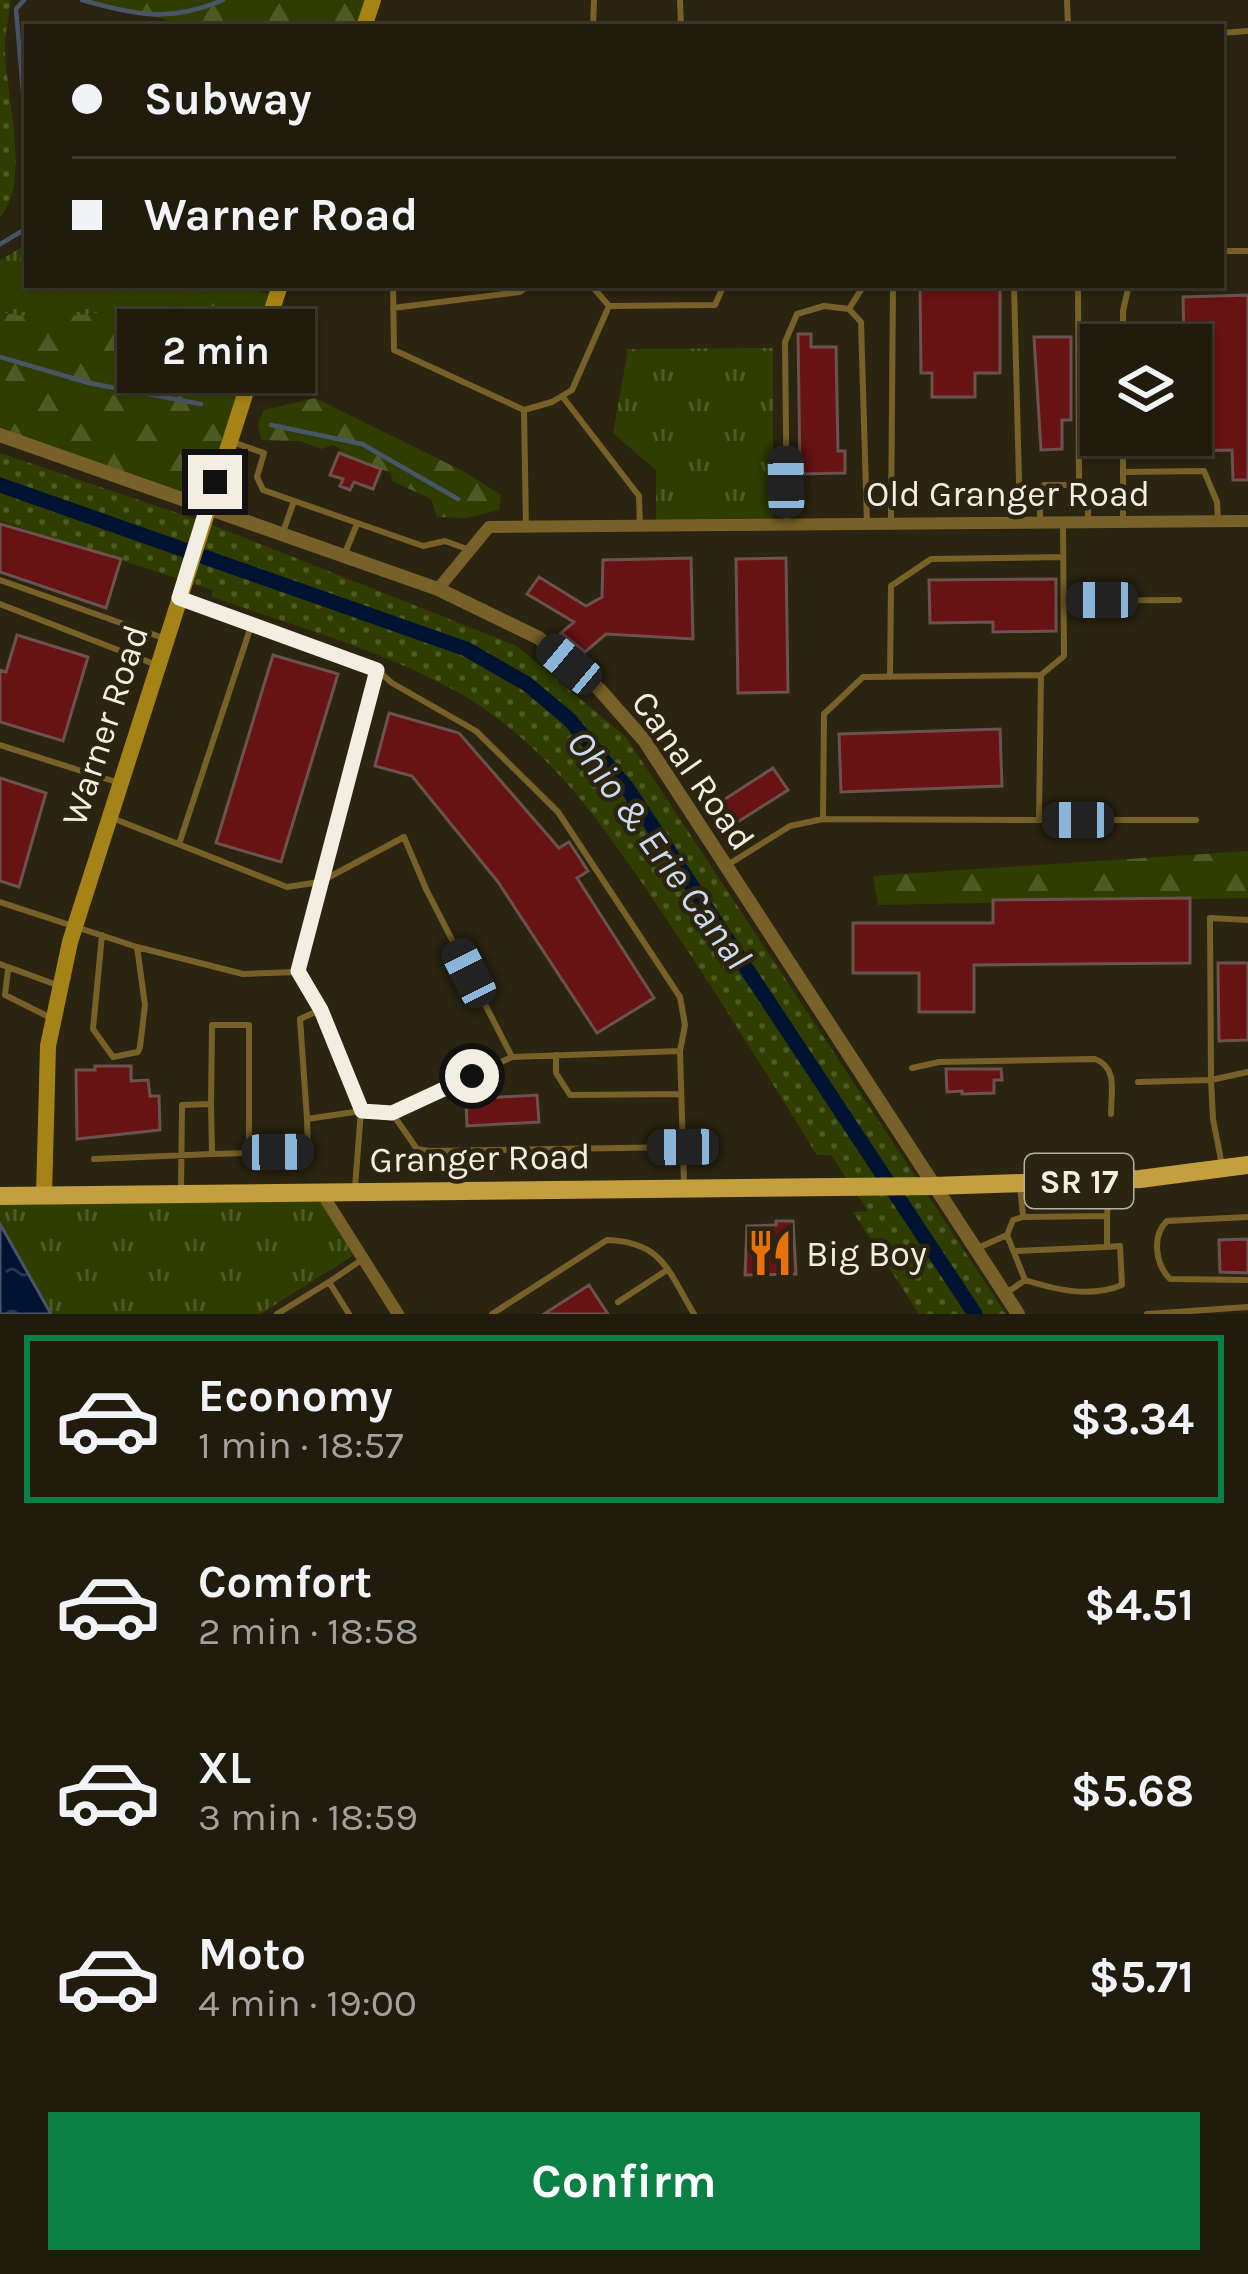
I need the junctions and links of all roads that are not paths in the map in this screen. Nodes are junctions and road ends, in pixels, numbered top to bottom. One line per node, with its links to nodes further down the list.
1 (279, 288): 18 (main road, Warner Road)
2 (393, 288): 12 (lane)
3 (525, 288): 12 (lane)
4 (594, 288): 11 (lane)
5 (723, 288): 11 (lane)
6 (861, 288): 13 (lane)
7 (893, 288): 33 (lane)
8 (1014, 288): 27 (lane)
9 (1078, 288): 21 (lane)
10 (1128, 288): 14 (lane)
11 (609, 306): 15 (lane)
12 (393, 308): 16 (lane)
13 (849, 308): 32 (lane); 34 (lane)
14 (1123, 324)
15 (562, 396): 16 (lane); 36 (lane)
16 (524, 410): 35 (lane)
17 (0, 435): 23 (street, Canal Road)
18 (229, 441): 22 (lane); 23 (main road, Warner Road)
19 (1123, 456): 20 (lane)
20 (1123, 472): 25 (lane); 26 (lane)
21 (1079, 485): 28 (lane); 30 (lane)
22 (294, 501): 31 (lane); 37 (lane)
23 (204, 516): 37 (street, Canal Road); 43 (main road, Warner Road)
24 (1248, 521): 26 (street, Old Granger Road)
25 (1123, 522): 26 (street, Old Granger Road); 30 (street, Old Granger Road)
26 (1218, 522)
27 (1021, 523): 28 (street, Old Granger Road); 33 (street, Old Granger Road)
28 (1040, 523): 29 (street, Old Granger Road)
29 (1063, 523): 30 (street, Old Granger Road); 40 (lane)
30 (1088, 523)
31 (357, 524): 38 (lane); 39 (lane)
32 (867, 524): 33 (street, Old Granger Road); 34 (street, Old Granger Road)
33 (891, 524)
34 (787, 525): 36 (street, Old Granger Road)
35 (526, 526): 36 (street, Old Granger Road); 38 (street, Old Granger Road)
36 (640, 526)
37 (282, 535): 39 (street, Canal Road)
38 (470, 550): 42 (street, Old Granger Road)
39 (344, 557): 42 (street, Canal Road)
40 (1063, 557): 45 (lane); 52 (lane)
41 (0, 580): 48 (lane)
42 (438, 590): 60 (street, Canal Road)
43 (179, 598): 47 (lane); 48 (main road, Warner Road)
44 (1179, 600): 45 (lane)
45 (1064, 601): 51 (lane)
46 (0, 604): 49 (lane)
47 (252, 625): 50 (lane); 59 (lane)
48 (166, 639): 49 (main road, Warner Road)
49 (158, 665): 54 (main road, Warner Road)
50 (377, 670): 61 (lane); 73 (lane)
51 (1041, 675): 52 (lane); 57 (lane)
52 (890, 676): 56 (lane)
53 (0, 745): 54 (lane)
54 (120, 783): 55 (main road, Warner Road)
55 (110, 817): 59 (lane); 64 (main road, Warner Road)
56 (823, 819): 57 (lane); 60 (lane)
57 (1039, 820): 58 (lane)
58 (1196, 820)
59 (179, 844): 61 (lane)
60 (726, 866): 95 (street, Canal Road)
61 (320, 882): 69 (lane); 75 (lane)
62 (0, 902): 64 (lane)
63 (1248, 920): 78 (lane)
64 (75, 926): 65 (lane); 70 (main road, Warner Road)
65 (102, 935): 66 (lane); 66 (lane)
66 (137, 947): 69 (lane)
67 (0, 964): 68 (lane)
68 (8, 970): 70 (lane); 72 (lane)
69 (298, 971): 71 (lane)
70 (61, 986): 72 (main road, Warner Road)
71 (321, 1010): 82 (lane); 85 (lane)
72 (53, 1020): 100 (main road, Warner Road)
73 (680, 1051): 74 (lane); 80 (lane)
74 (556, 1055): 75 (lane); 80 (lane)
75 (512, 1057): 83 (lane)
76 (911, 1068): 84 (lane)
77 (1248, 1072): 78 (lane)
78 (1211, 1080): 79 (lane); 92 (lane)
79 (1138, 1082)
80 (681, 1094): 86 (lane)
81 (211, 1104): 87 (lane); 88 (lane); 89 (lane)
82 (362, 1111): 83 (lane); 85 (lane); 98 (lane)
83 (392, 1113): 86 (lane)
84 (1111, 1114)
85 (307, 1119): 87 (lane)
86 (683, 1147): 96 (lane)
87 (249, 1153): 88 (lane)
88 (212, 1154): 89 (lane)
89 (182, 1155): 90 (lane); 99 (lane)
90 (94, 1159)
91 (1248, 1165): 92 (main road, Granger Road / SR 17)
92 (1223, 1168): 93 (main road, Granger Road / SR 17)
93 (1110, 1180): 94 (main road, Granger Road / SR 17); 102 (lane)
94 (1019, 1183): 95 (main road, Granger Road / SR 17); 104 (lane)
95 (933, 1186): 96 (main road, Granger Road / SR 17); 107 (street, Canal Road)
96 (684, 1188): 98 (main road, Granger Road / SR 17)
97 (320, 1191): 98 (main road, Granger Road / SR 17); 99 (main road, Granger Road / SR 17); 109 (street)
98 (354, 1191)
99 (181, 1192): 100 (main road, Granger Road / SR 17)
100 (44, 1195): 101 (main road, Granger Road / SR 17)
101 (0, 1196)
102 (1107, 1216): 104 (lane); 106 (lane)
103 (1248, 1216): 112 (lane)
104 (1023, 1217): 105 (lane)
105 (1007, 1235): 107 (lane); 108 (lane)
106 (1107, 1246): 108 (lane); 111 (lane)
107 (975, 1250): 114 (street, Canal Road)
108 (1014, 1251): 111 (lane)
109 (363, 1259): 113 (lane); 119 (street)
110 (667, 1270): 115 (lane); 120 (lane); 121 (lane)
111 (1025, 1280): 114 (lane)
112 (1248, 1280)
113 (329, 1282): 117 (lane); 118 (lane)
114 (1005, 1294): 122 (street, Canal Road)
115 (618, 1302)
116 (1248, 1307): 123 (lane)
117 (277, 1314)
118 (350, 1314)
119 (398, 1314)
120 (493, 1314)
121 (694, 1314)
122 (1018, 1314)
123 (1147, 1314)

